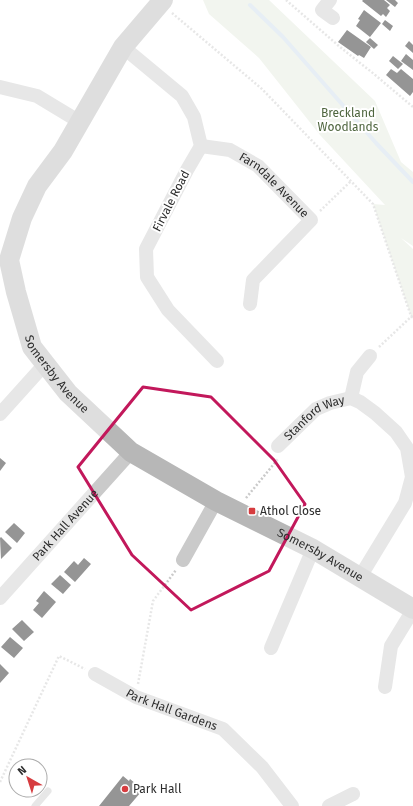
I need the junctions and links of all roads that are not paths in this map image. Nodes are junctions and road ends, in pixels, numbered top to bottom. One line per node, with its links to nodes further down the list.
1 (330, 0): 3 (street)
2 (162, 2): 4 (street, Somersby Avenue)
3 (333, 18)
4 (123, 47): 6 (street, Somersby Avenue); 7 (street)
5 (0, 87): 6 (street)
6 (80, 122): 8 (street, Somersby Avenue)
7 (201, 146): 9 (street, Farndale Avenue); 11 (street, Firvale Road)
8 (4, 260): 12 (street, Somersby Avenue)
9 (250, 304)
10 (370, 356): 13 (street)
11 (218, 362)
12 (45, 364): 14 (street); 16 (street, Somersby Avenue)
13 (352, 398): 15 (street, Stanford Way); 20 (street, Stanford Way)
14 (0, 414)
15 (278, 446)
16 (131, 452): 17 (street, Somersby Avenue); 21 (street, Park Hall Avenue)
17 (216, 502): 18 (street, Somersby Avenue); 19 (street)
18 (313, 549): 20 (street, Somersby Avenue); 23 (street)
19 (183, 560)
20 (360, 578): 22 (street, Somersby Avenue)
21 (0, 598)
22 (413, 610): 25 (street)
23 (271, 648)
24 (94, 674): 29 (street, Park Hall Gardens)
25 (385, 687)
26 (353, 794): 30 (street)
27 (42, 798): 28 (lane)
28 (35, 806)
29 (292, 806)
30 (328, 806)

